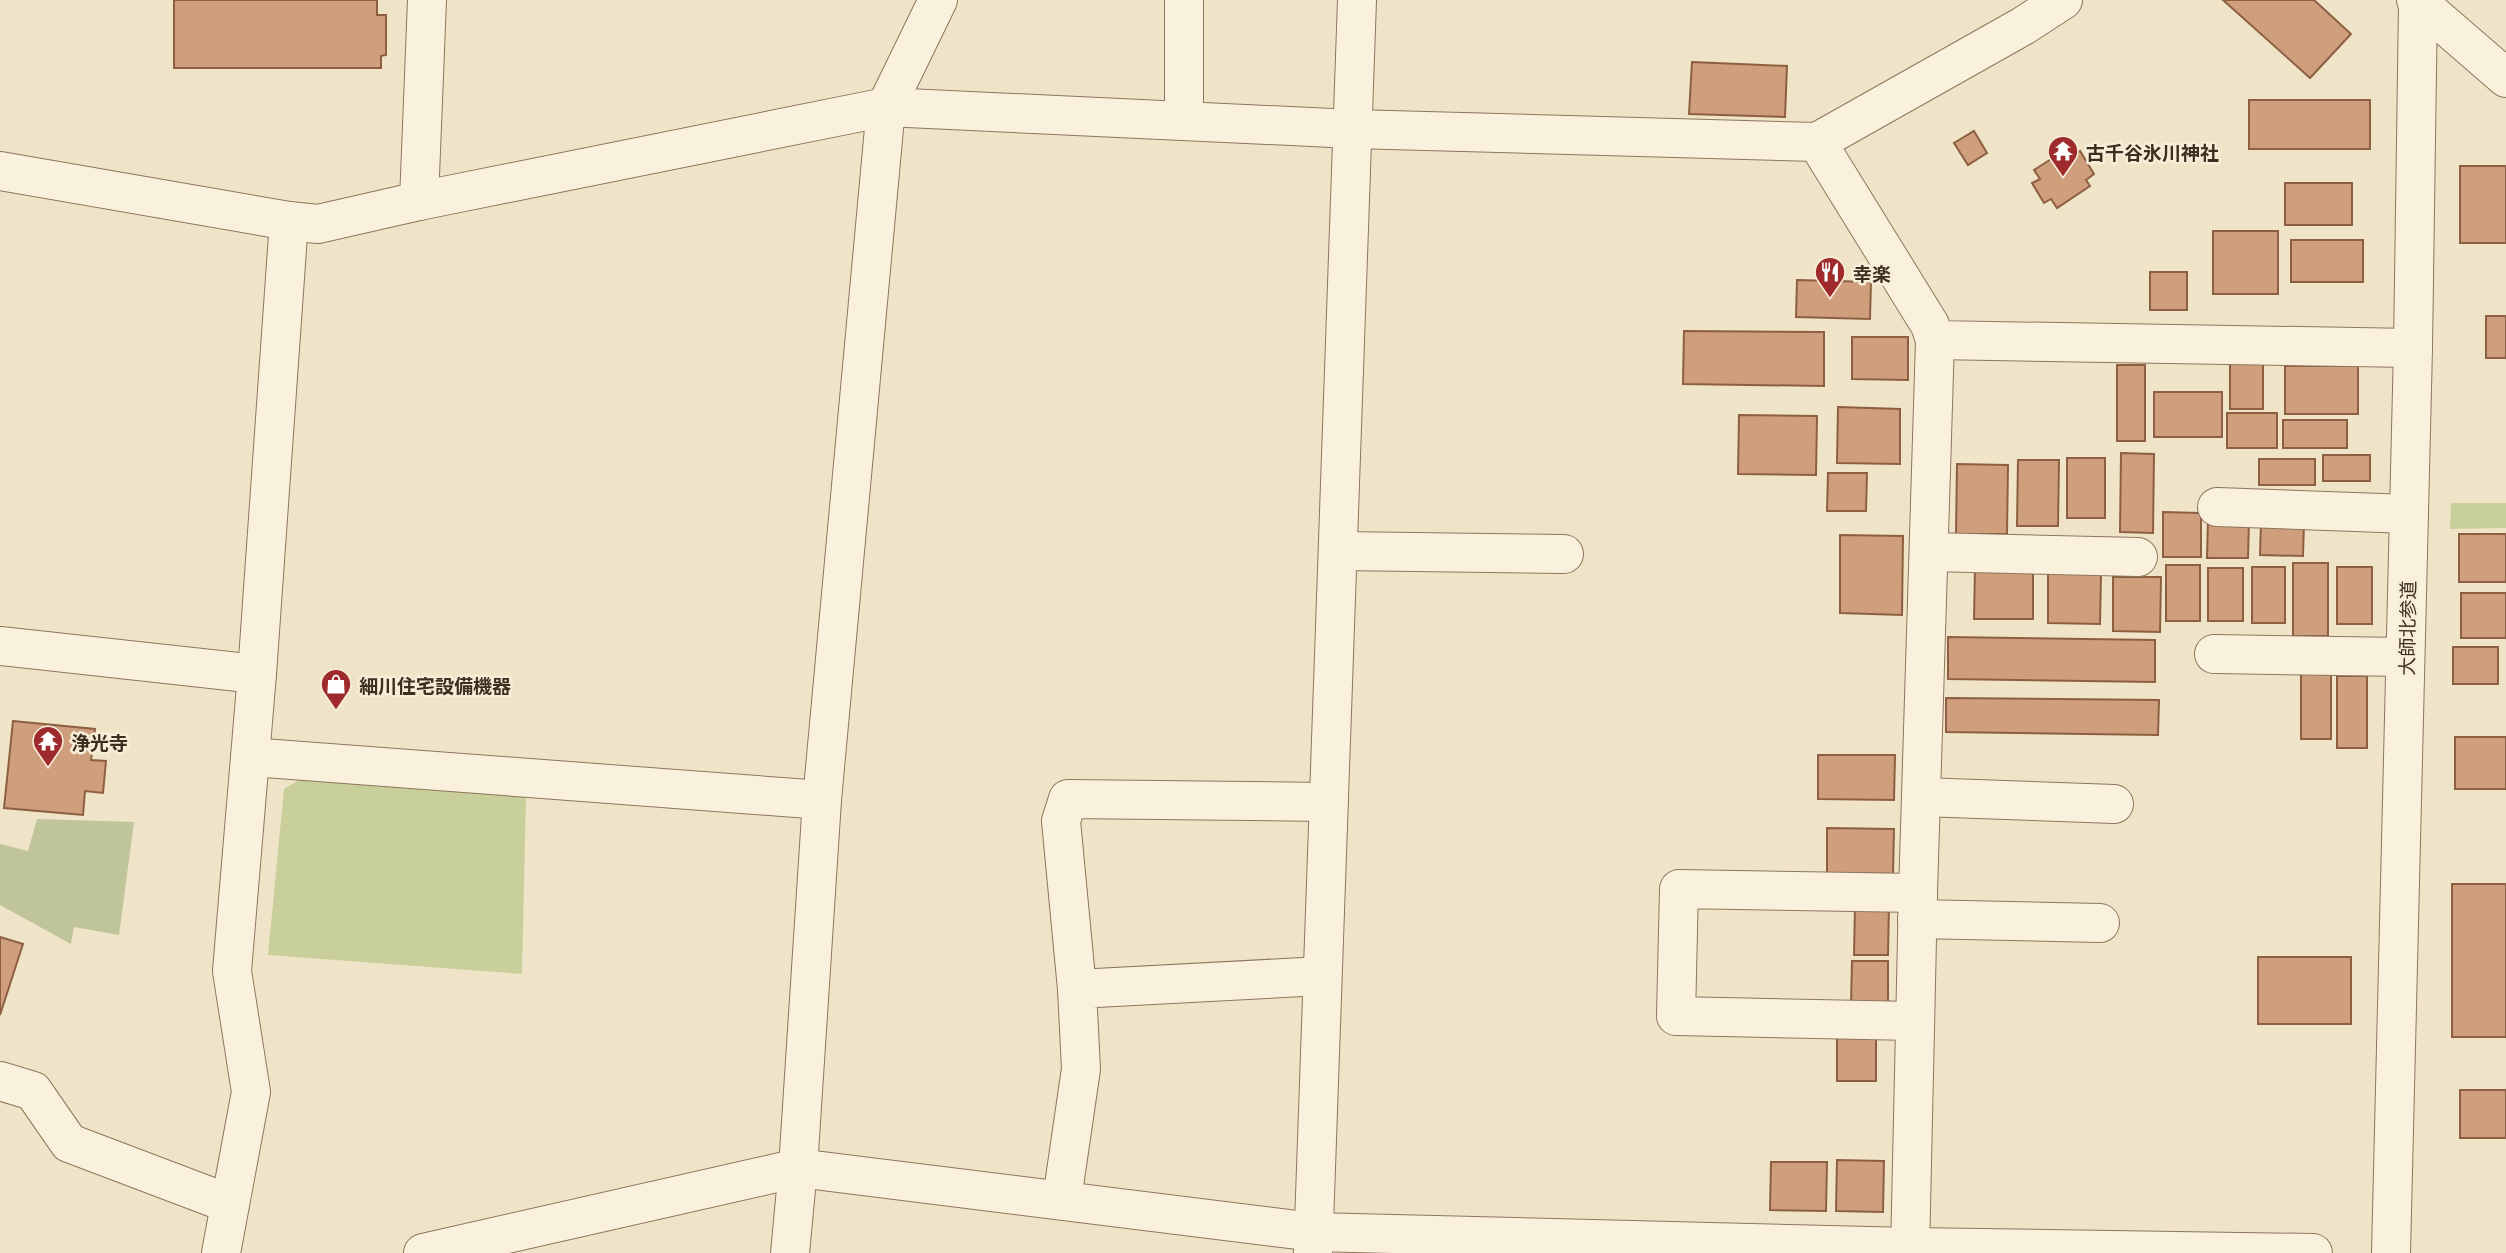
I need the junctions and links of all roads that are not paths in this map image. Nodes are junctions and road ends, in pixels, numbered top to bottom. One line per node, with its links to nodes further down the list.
1 (427, 0): 13 (street)
2 (938, 0): 8 (street)
3 (1184, 0): 9 (street)
4 (1357, 0): 10 (street)
5 (2063, 0): 11 (street)
6 (2417, 1): 7 (street); 16 (street, 大師北参道)
7 (2506, 78)
8 (886, 107): 9 (street); 13 (street); 29 (street)
9 (1184, 121): 10 (street)
10 (1353, 128): 11 (street); 19 (street)
11 (1817, 142): 15 (street)
12 (0, 171): 14 (street)
13 (419, 201): 14 (street)
14 (289, 221): 26 (street)
15 (1935, 340): 16 (street); 20 (street)
16 (2413, 348): 18 (street, 大師北参道)
17 (2217, 507): 18 (street)
18 (2409, 514): 25 (street, 大師北参道)
19 (1338, 551): 21 (street); 30 (street)
20 (1929, 552): 22 (street); 28 (street)
21 (1564, 554)
22 (2138, 557)
23 (0, 646): 26 (street)
24 (2214, 654): 25 (street)
25 (2405, 657): 47 (street, 大師北参道)
26 (257, 674): 27 (street)
27 (250, 757): 29 (street); 40 (street)
28 (1921, 797): 31 (street); 32 (street)
29 (822, 800): 38 (street)
30 (1329, 802): 34 (street); 35 (street)
31 (2114, 804)
32 (1917, 906): 33 (street); 36 (street); 36 (street)
33 (2100, 923)
34 (1322, 976): 35 (street); 41 (street)
35 (1077, 989): 39 (street)
36 (1914, 1021): 42 (street)
37 (0, 1081): 40 (street)
38 (798, 1168): 39 (street); 44 (street); 45 (street)
39 (1062, 1199): 41 (street)
40 (230, 1204): 43 (street)
41 (1313, 1242): 42 (street)
42 (1910, 1250): 46 (street)
43 (221, 1253)
44 (423, 1253)
45 (790, 1253)
46 (2313, 1253)
47 (2391, 1253)

